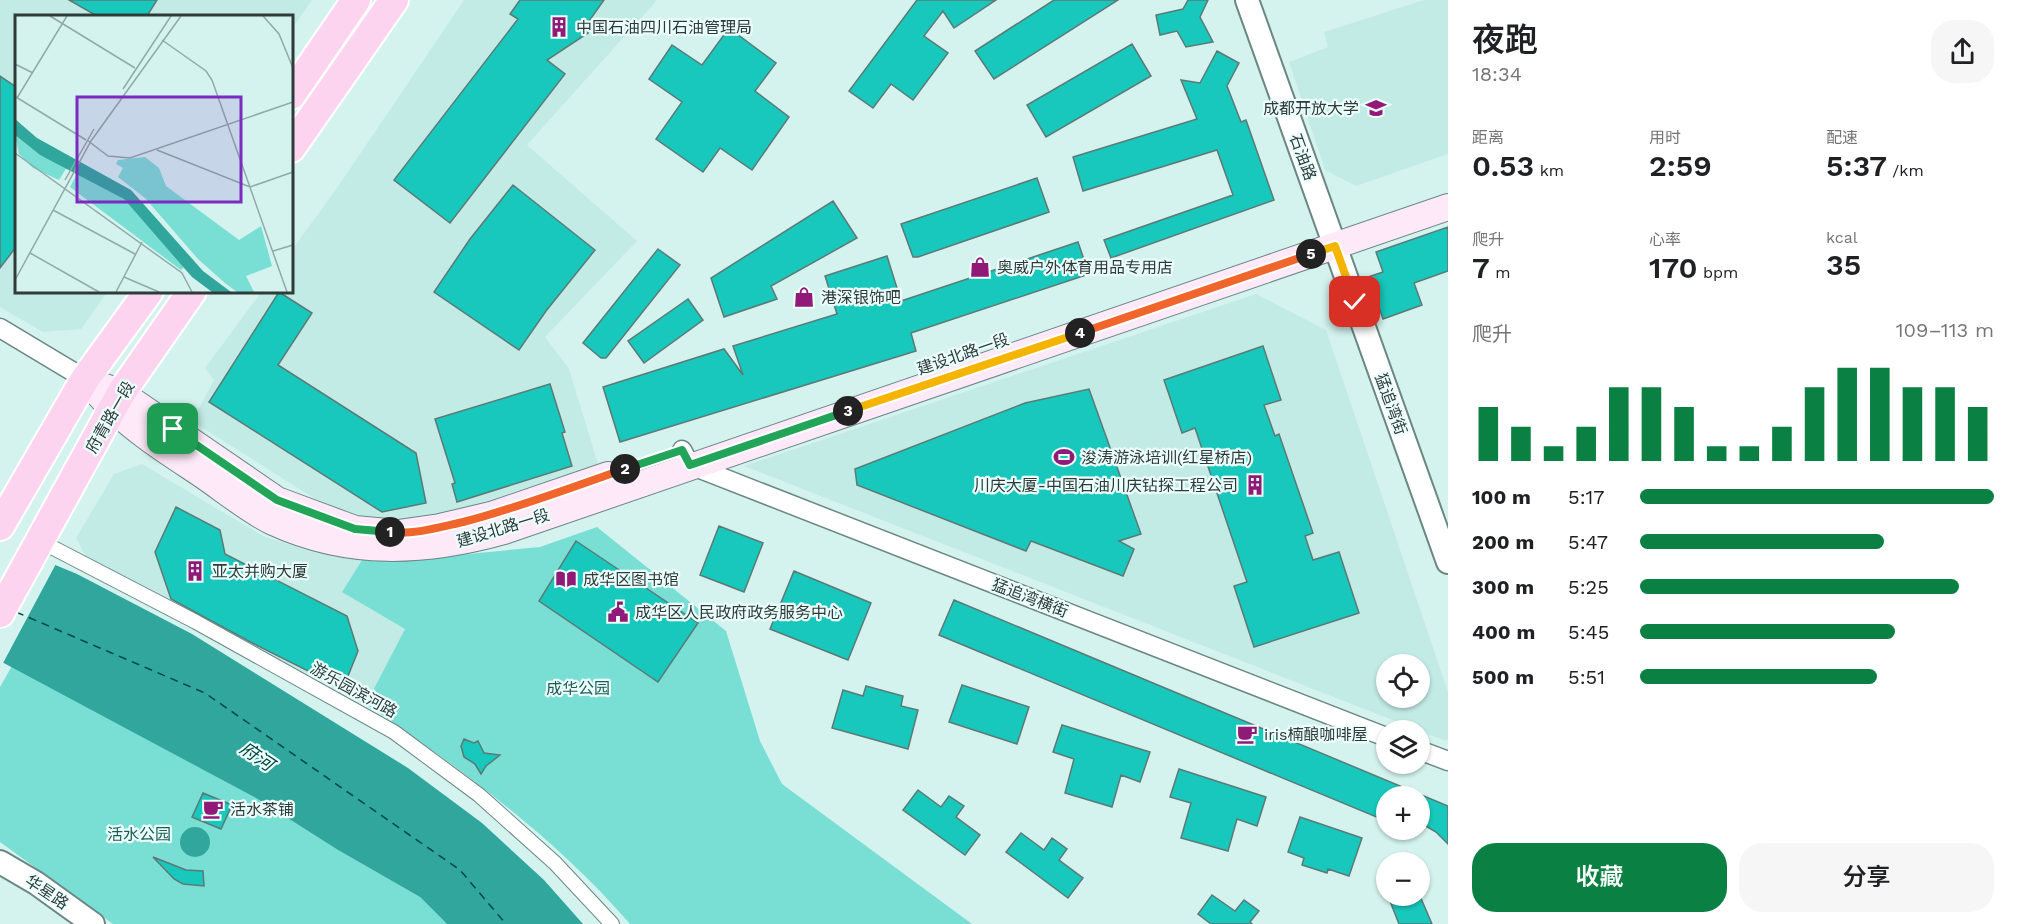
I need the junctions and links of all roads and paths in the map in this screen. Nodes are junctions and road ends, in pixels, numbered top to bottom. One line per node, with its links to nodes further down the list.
1 (357, 0): 4 (main road)
2 (394, 0): 5 (main road)
3 (1247, 0): 8 (street, 石油路)
4 (292, 93)
5 (292, 147)
6 (1448, 188): 8 (main road, 建设北路一段)
7 (1448, 207): 8 (main road, 建设北路一段)
8 (1331, 238): 14 (main road, 建设北路一段); 17 (street, 猛追湾街)
9 (147, 292): 12 (main road)
10 (191, 292): 13 (main road, 府青路一段)
11 (0, 328): 12 (street)
12 (85, 379): 13 (main road, 建设北路一段); 15 (main road)
13 (117, 401): 14 (main road, 建设北路一段); 16 (main road, 府青路一段)
14 (686, 457): 19 (street, 猛追湾横街)
15 (1, 522)
16 (38, 544): 18 (main road, 府青路一段); 24 (street, 游乐园滨河路)
17 (1448, 562)
18 (0, 613)
19 (1376, 733)
20 (1430, 754): 21 (street)
21 (1448, 761)
22 (0, 862): 23 (street, 华星路)
23 (93, 924)
24 (612, 924)

